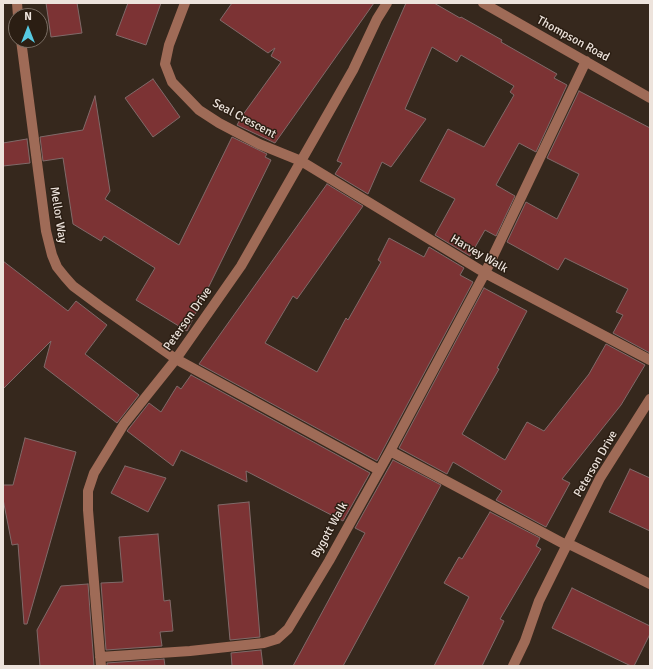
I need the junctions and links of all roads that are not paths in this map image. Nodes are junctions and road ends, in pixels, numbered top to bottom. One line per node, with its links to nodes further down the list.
1 (185, 3): 7 (street, Seal Crescent)
2 (387, 3): 7 (street, Peterson Drive)
3 (483, 3): 5 (street, Thompson Road)
4 (23, 48): 9 (street, Mellor Way)
5 (586, 61): 6 (street, Thompson Road); 8 (street, Bygott Walk)
6 (650, 98)
7 (301, 161): 8 (street, Harvey Walk); 9 (street, Peterson Drive)
8 (484, 273): 10 (street, Harvey Walk); 12 (street, Bygott Walk)
9 (176, 359): 13 (street, Mellor Way); 16 (street, Peterson Drive)
10 (650, 360)
11 (650, 399): 14 (street, Peterson Drive)
12 (390, 451): 13 (street, Bygott Walk); 14 (street)
13 (379, 470): 16 (street, Bygott Walk)
14 (567, 544): 15 (street); 17 (street, Peterson Drive)
15 (650, 584)
16 (101, 661)
17 (513, 666)

